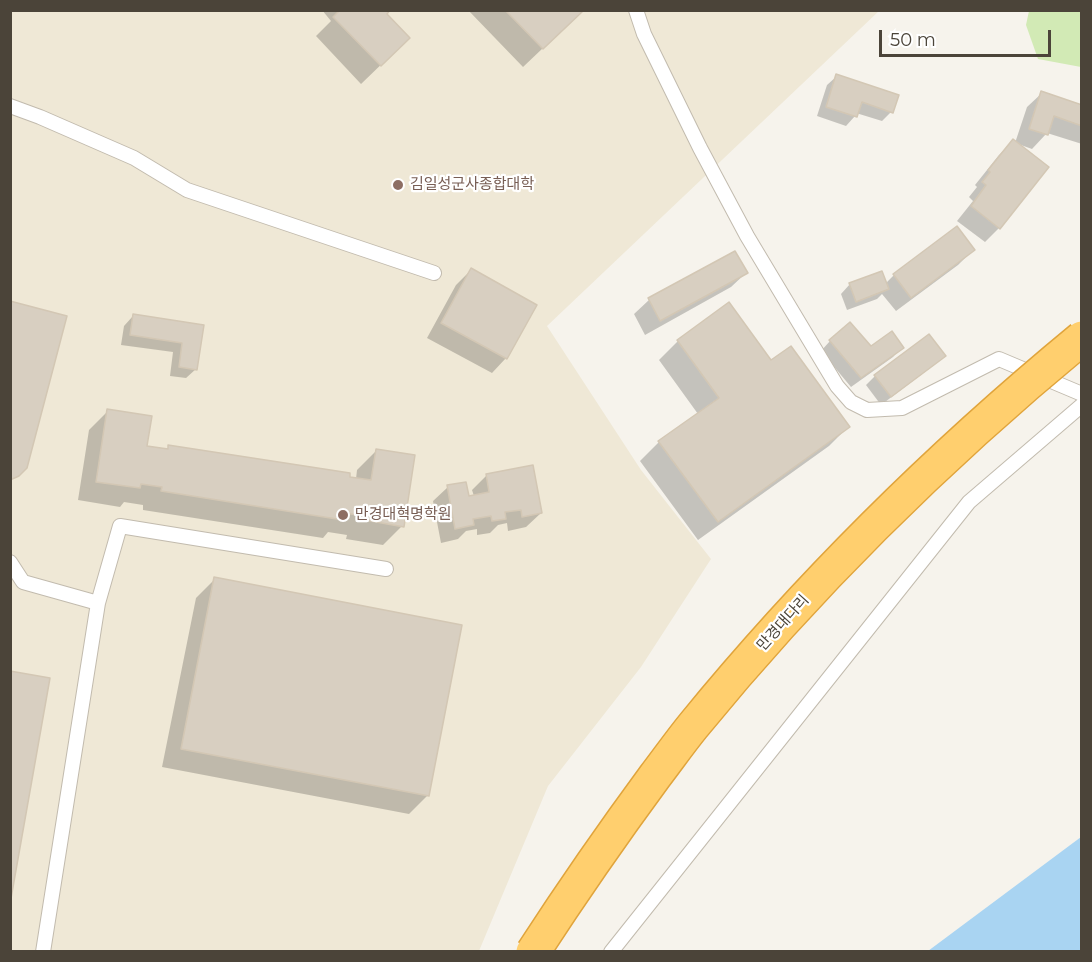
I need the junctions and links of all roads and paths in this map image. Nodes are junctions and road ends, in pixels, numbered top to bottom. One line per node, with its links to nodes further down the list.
1 (636, 10): 5 (lane)
2 (10, 106): 3 (lane)
3 (434, 273)
4 (1082, 339): 11 (highway, 만경대다리, bridge)
5 (1082, 394)
6 (1082, 405): 12 (lane)
7 (10, 562): 9 (lane)
8 (386, 569): 9 (lane)
9 (98, 603): 10 (lane)
10 (43, 951)
11 (533, 951)
12 (611, 951)

